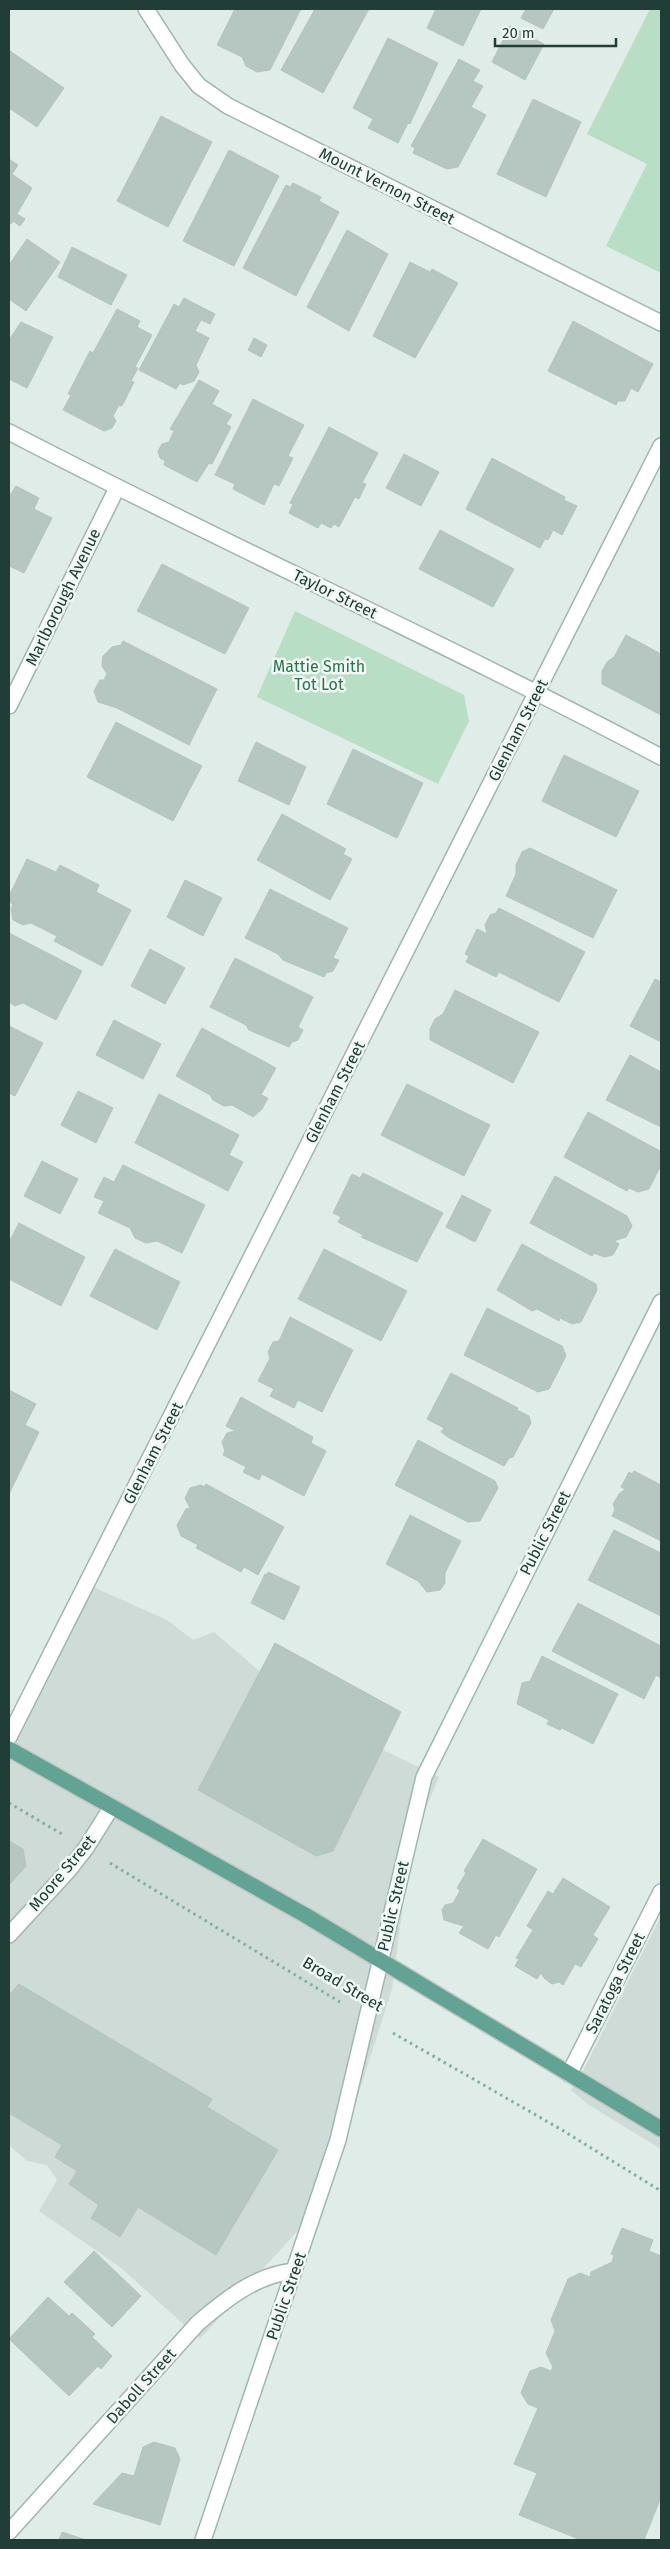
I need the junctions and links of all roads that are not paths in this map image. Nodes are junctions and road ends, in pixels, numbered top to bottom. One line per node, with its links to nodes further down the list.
1 (146, 9): 2 (street, Mount Vernon Street)
2 (661, 323)
3 (9, 432): 5 (street, Taylor Street)
4 (661, 446): 6 (street, Glenham Street)
5 (117, 488): 6 (street, Taylor Street); 7 (street, Marlborough Avenue)
6 (537, 691): 8 (street, Taylor Street); 10 (street, Glenham Street)
7 (9, 706)
8 (661, 757)
9 (661, 1302): 15 (street, Public Street)
10 (9, 1737)
11 (9, 1749): 12 (main road)
12 (111, 1808): 14 (street, Moore Street); 15 (main road)
13 (661, 1892): 16 (street, Saratoga Street)
14 (9, 1934)
15 (380, 1960): 16 (main road); 18 (street, Public Street)
16 (568, 2074): 17 (main road)
17 (661, 2129)
18 (294, 2271): 19 (street, Daboll Street); 20 (street, Public Street)
19 (9, 2532)
20 (203, 2540)

